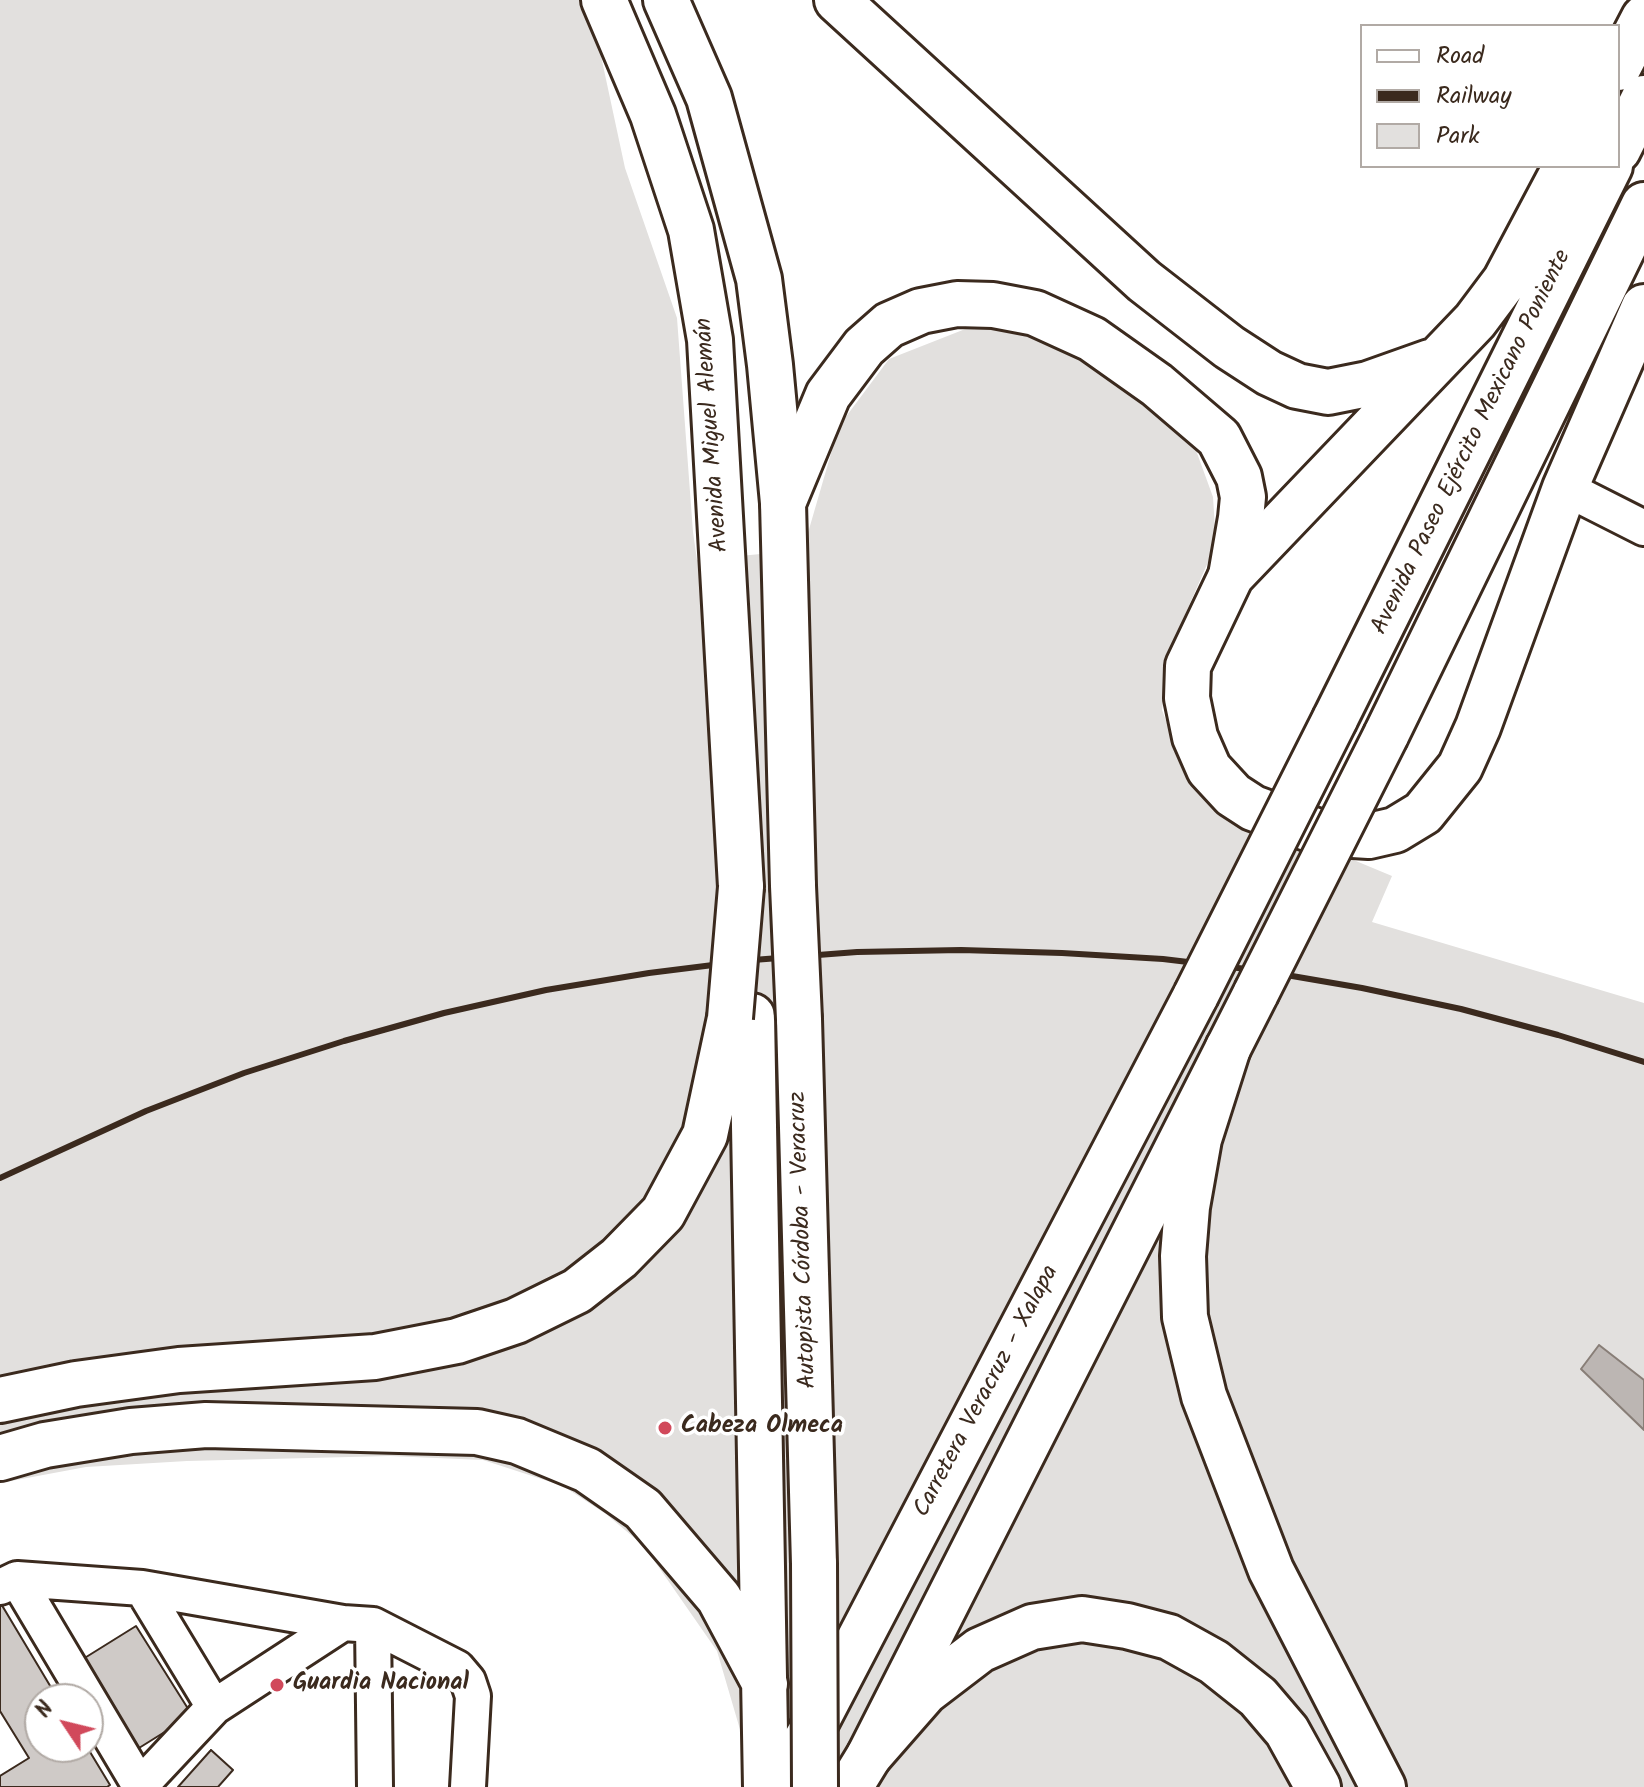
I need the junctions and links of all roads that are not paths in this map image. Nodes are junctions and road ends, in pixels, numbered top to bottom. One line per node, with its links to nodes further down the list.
1 (604, 0): 17 (main road, Avenida Miguel Alemán)
2 (666, 0): 14 (main road)
3 (837, 0): 12 (main road)
4 (1644, 18): 5 (main road)
5 (1620, 64)
6 (1644, 98): 7 (main road)
7 (1620, 146)
8 (1565, 168): 12 (main road)
9 (1609, 168): 18 (main road, Avenida Paseo Ejército Mexicano Poniente, bridge)
10 (1644, 205): 20 (main road, Avenida Paseo Ejército Mexicano Poniente, bridge)
11 (1644, 307): 13 (main road)
12 (1436, 360): 16 (main road)
13 (1565, 488): 15 (lane); 16 (main road)
14 (783, 503): 16 (main road); 34 (main road, Autopista Córdoba - Veracruz, bridge)
15 (1644, 528)
16 (1231, 576)
17 (741, 887): 19 (main road, Autopista Córdoba - Veracruz, bridge)
18 (1196, 995): 33 (main road, Carretera Veracruz - Xalapa)
19 (741, 1017): 21 (main road); 26 (main road, Autopista Córdoba - Veracruz)
20 (1228, 1048): 28 (main road); 36 (main road)
21 (0, 1400)
22 (0, 1458): 26 (main road)
23 (8, 1583): 24 (lane); 29 (lane)
24 (142, 1588): 25 (lane); 27 (lane)
25 (358, 1624): 27 (lane); 30 (lane); 31 (lane)
26 (765, 1684): 32 (main road, Autopista Córdoba - Veracruz)
27 (214, 1707): 29 (lane)
28 (860, 1771): 35 (main road)
29 (140, 1786)
30 (375, 1787)
31 (468, 1787)
32 (766, 1787)
33 (779, 1787)
34 (815, 1787)
35 (1318, 1787)
36 (1383, 1787)

